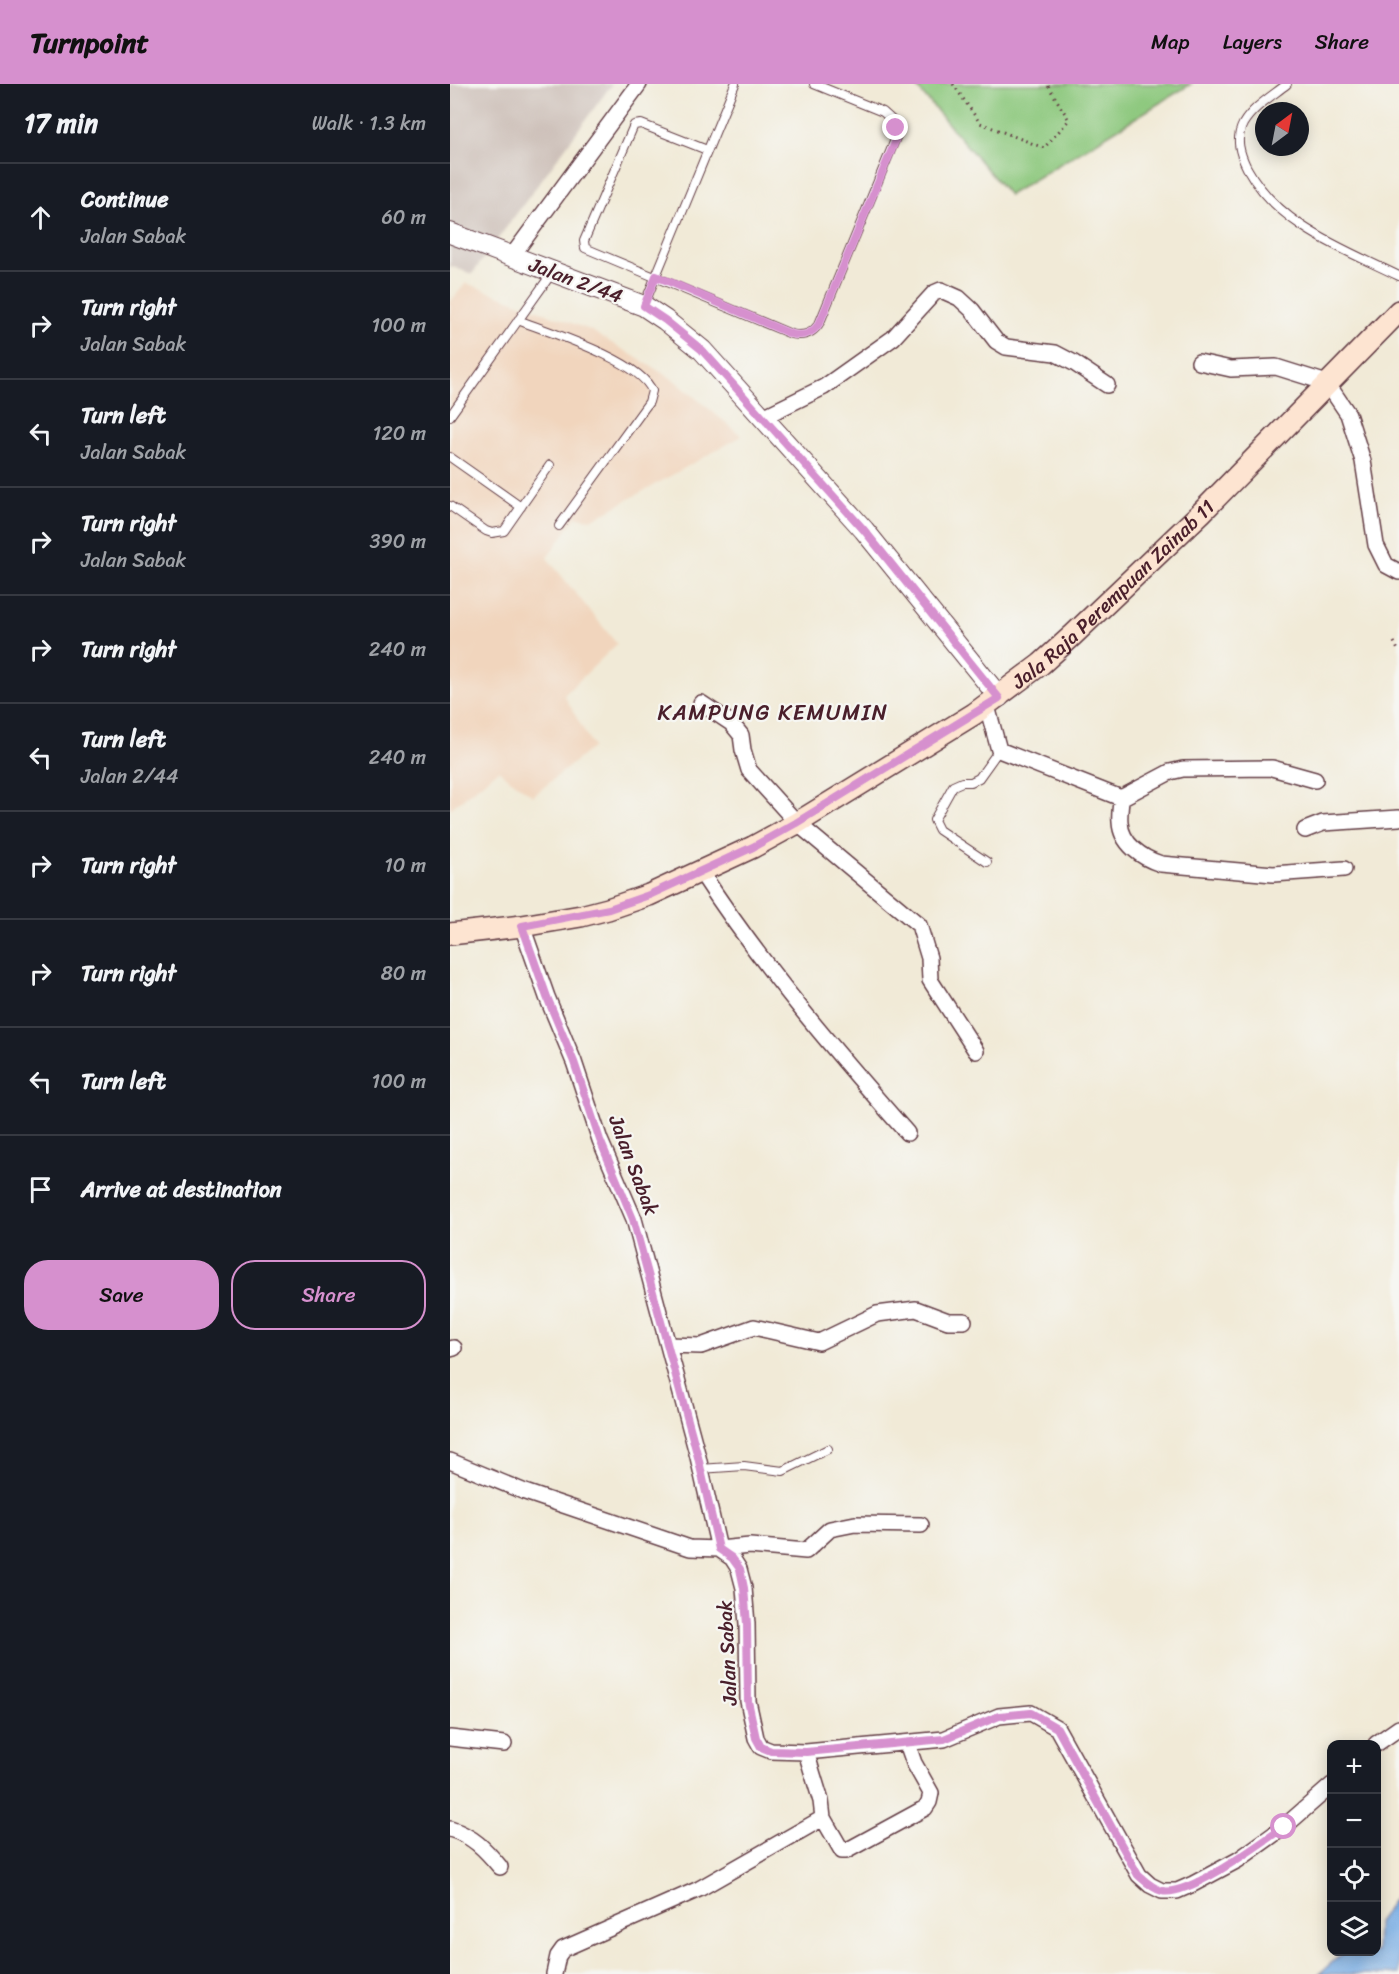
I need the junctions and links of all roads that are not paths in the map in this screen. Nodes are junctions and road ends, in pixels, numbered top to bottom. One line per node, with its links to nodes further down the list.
1 (639, 84): 7 (street)
2 (735, 84): 5 (lane)
3 (814, 84): 9 (lane)
4 (1287, 84): 10 (lane)
5 (708, 150): 9 (lane); 9 (lane)
6 (450, 233): 7 (street, Jalan 2/44)
7 (512, 256): 8 (street, Jalan 2/44)
8 (553, 272): 11 (street, Jalan 2/44); 13 (lane)
9 (656, 276): 11 (lane)
10 (1399, 276)
11 (644, 306): 18 (street, Jalan 2/44)
12 (1398, 314): 15 (main road, Jala Raja Perempuan Zainab 11)
13 (518, 320): 17 (lane); 23 (lane)
14 (1200, 362): 15 (street)
15 (1327, 383): 24 (street); 25 (main road, Jala Raja Perempuan Zainab 11)
16 (1107, 385): 18 (street)
17 (450, 416)
18 (763, 417): 25 (street, Jalan 2/44)
19 (450, 457): 22 (lane)
20 (550, 465): 22 (lane)
21 (450, 506): 22 (lane)
22 (521, 507)
23 (559, 526)
24 (1399, 572)
25 (993, 702): 27 (street); 31 (main road, Jala Raja Perempuan Zainab 11)
26 (701, 703): 31 (street)
27 (999, 750): 29 (street); 33 (lane)
28 (1315, 780): 29 (street)
29 (1121, 798): 34 (street)
30 (1399, 818): 32 (street)
31 (796, 823): 35 (main road, Jala Raja Perempuan Zainab 11); 38 (street)
32 (1305, 830)
33 (987, 862)
34 (1344, 869)
35 (701, 872): 36 (main road, Jala Raja Perempuan Zainab 11); 39 (street)
36 (522, 926): 37 (main road, Jala Raja Perempuan Zainab 11); 41 (street, Jalan Sabak)
37 (450, 934)
38 (976, 1051)
39 (907, 1133)
40 (964, 1321): 41 (street)
41 (668, 1345): 44 (street, Jalan Sabak)
42 (828, 1449): 44 (lane)
43 (450, 1461): 46 (street)
44 (700, 1469): 46 (street, Jalan Sabak)
45 (921, 1526): 46 (street)
46 (719, 1549): 52 (street, Jalan Sabak)
47 (1399, 1728): 49 (street)
48 (450, 1738): 51 (street)
49 (1381, 1741)
50 (907, 1743): 52 (street, Jalan Sabak); 53 (street, Jalan Sabak); 54 (street)
51 (504, 1744)
52 (806, 1752): 54 (street)
53 (1327, 1789)
54 (823, 1818): 57 (street)
55 (450, 1829): 56 (street)
56 (500, 1867)
57 (554, 1974)

